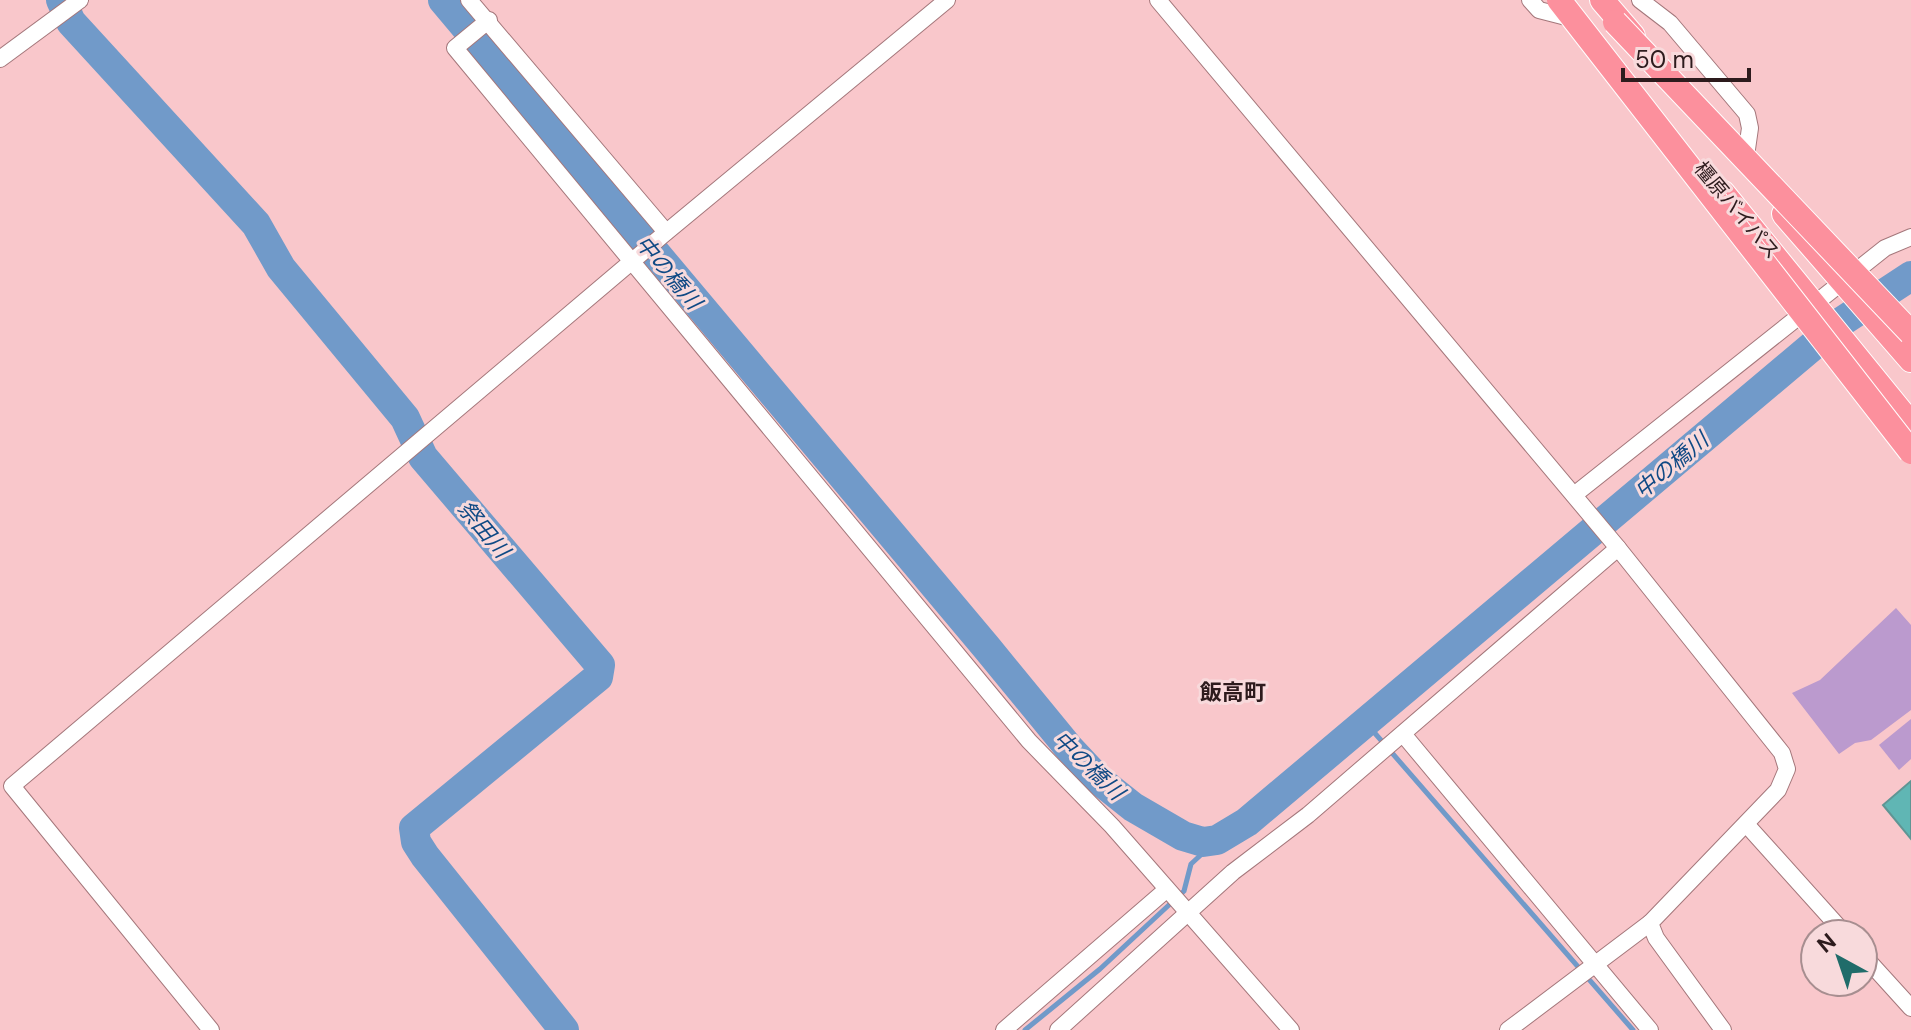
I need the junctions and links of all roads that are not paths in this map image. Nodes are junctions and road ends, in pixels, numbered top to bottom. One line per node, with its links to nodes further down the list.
1 (80, 0): 11 (street)
2 (469, 0): 9 (street)
3 (947, 0): 13 (street)
4 (1158, 0): 22 (street)
5 (1530, 0): 10 (street)
6 (1559, 0): 10 (highway, bridge)
7 (1599, 0): 12 (highway, 橿原バイパス); 18 (highway, bridge)
8 (1640, 0): 12 (street)
9 (487, 22): 13 (street); 15 (street)
10 (1582, 27): 17 (highway, 橿原バイパス); 21 (highway, bridge)
11 (0, 59)
12 (1744, 168): 16 (highway, 橿原バイパス)
13 (665, 233): 15 (street)
14 (1911, 237): 16 (street)
15 (634, 260): 26 (street); 28 (street)
16 (1845, 286): 17 (street); 19 (highway, 橿原バイパス)
17 (1820, 308): 20 (highway, 橿原バイパス); 22 (street)
18 (1911, 333)
19 (1911, 360)
20 (1911, 424)
21 (1911, 452)
22 (1579, 501): 23 (street)
23 (1618, 548): 24 (street); 27 (street)
24 (1400, 737): 28 (street); 31 (street)
25 (0, 772): 26 (street)
26 (12, 786): 35 (street)
27 (1746, 824): 29 (street); 30 (street)
28 (1176, 901): 33 (street); 33 (street); 38 (street)
29 (1831, 918)
30 (1650, 923): 31 (street); 41 (street)
31 (1589, 968): 39 (street); 40 (street)
32 (1879, 973): 34 (street)
33 (1082, 985): 36 (street); 37 (street)
34 (1911, 1008)
35 (211, 1030)
36 (1004, 1030)
37 (1058, 1030)
38 (1291, 1030)
39 (1508, 1030)
40 (1650, 1030)
41 (1723, 1030)

